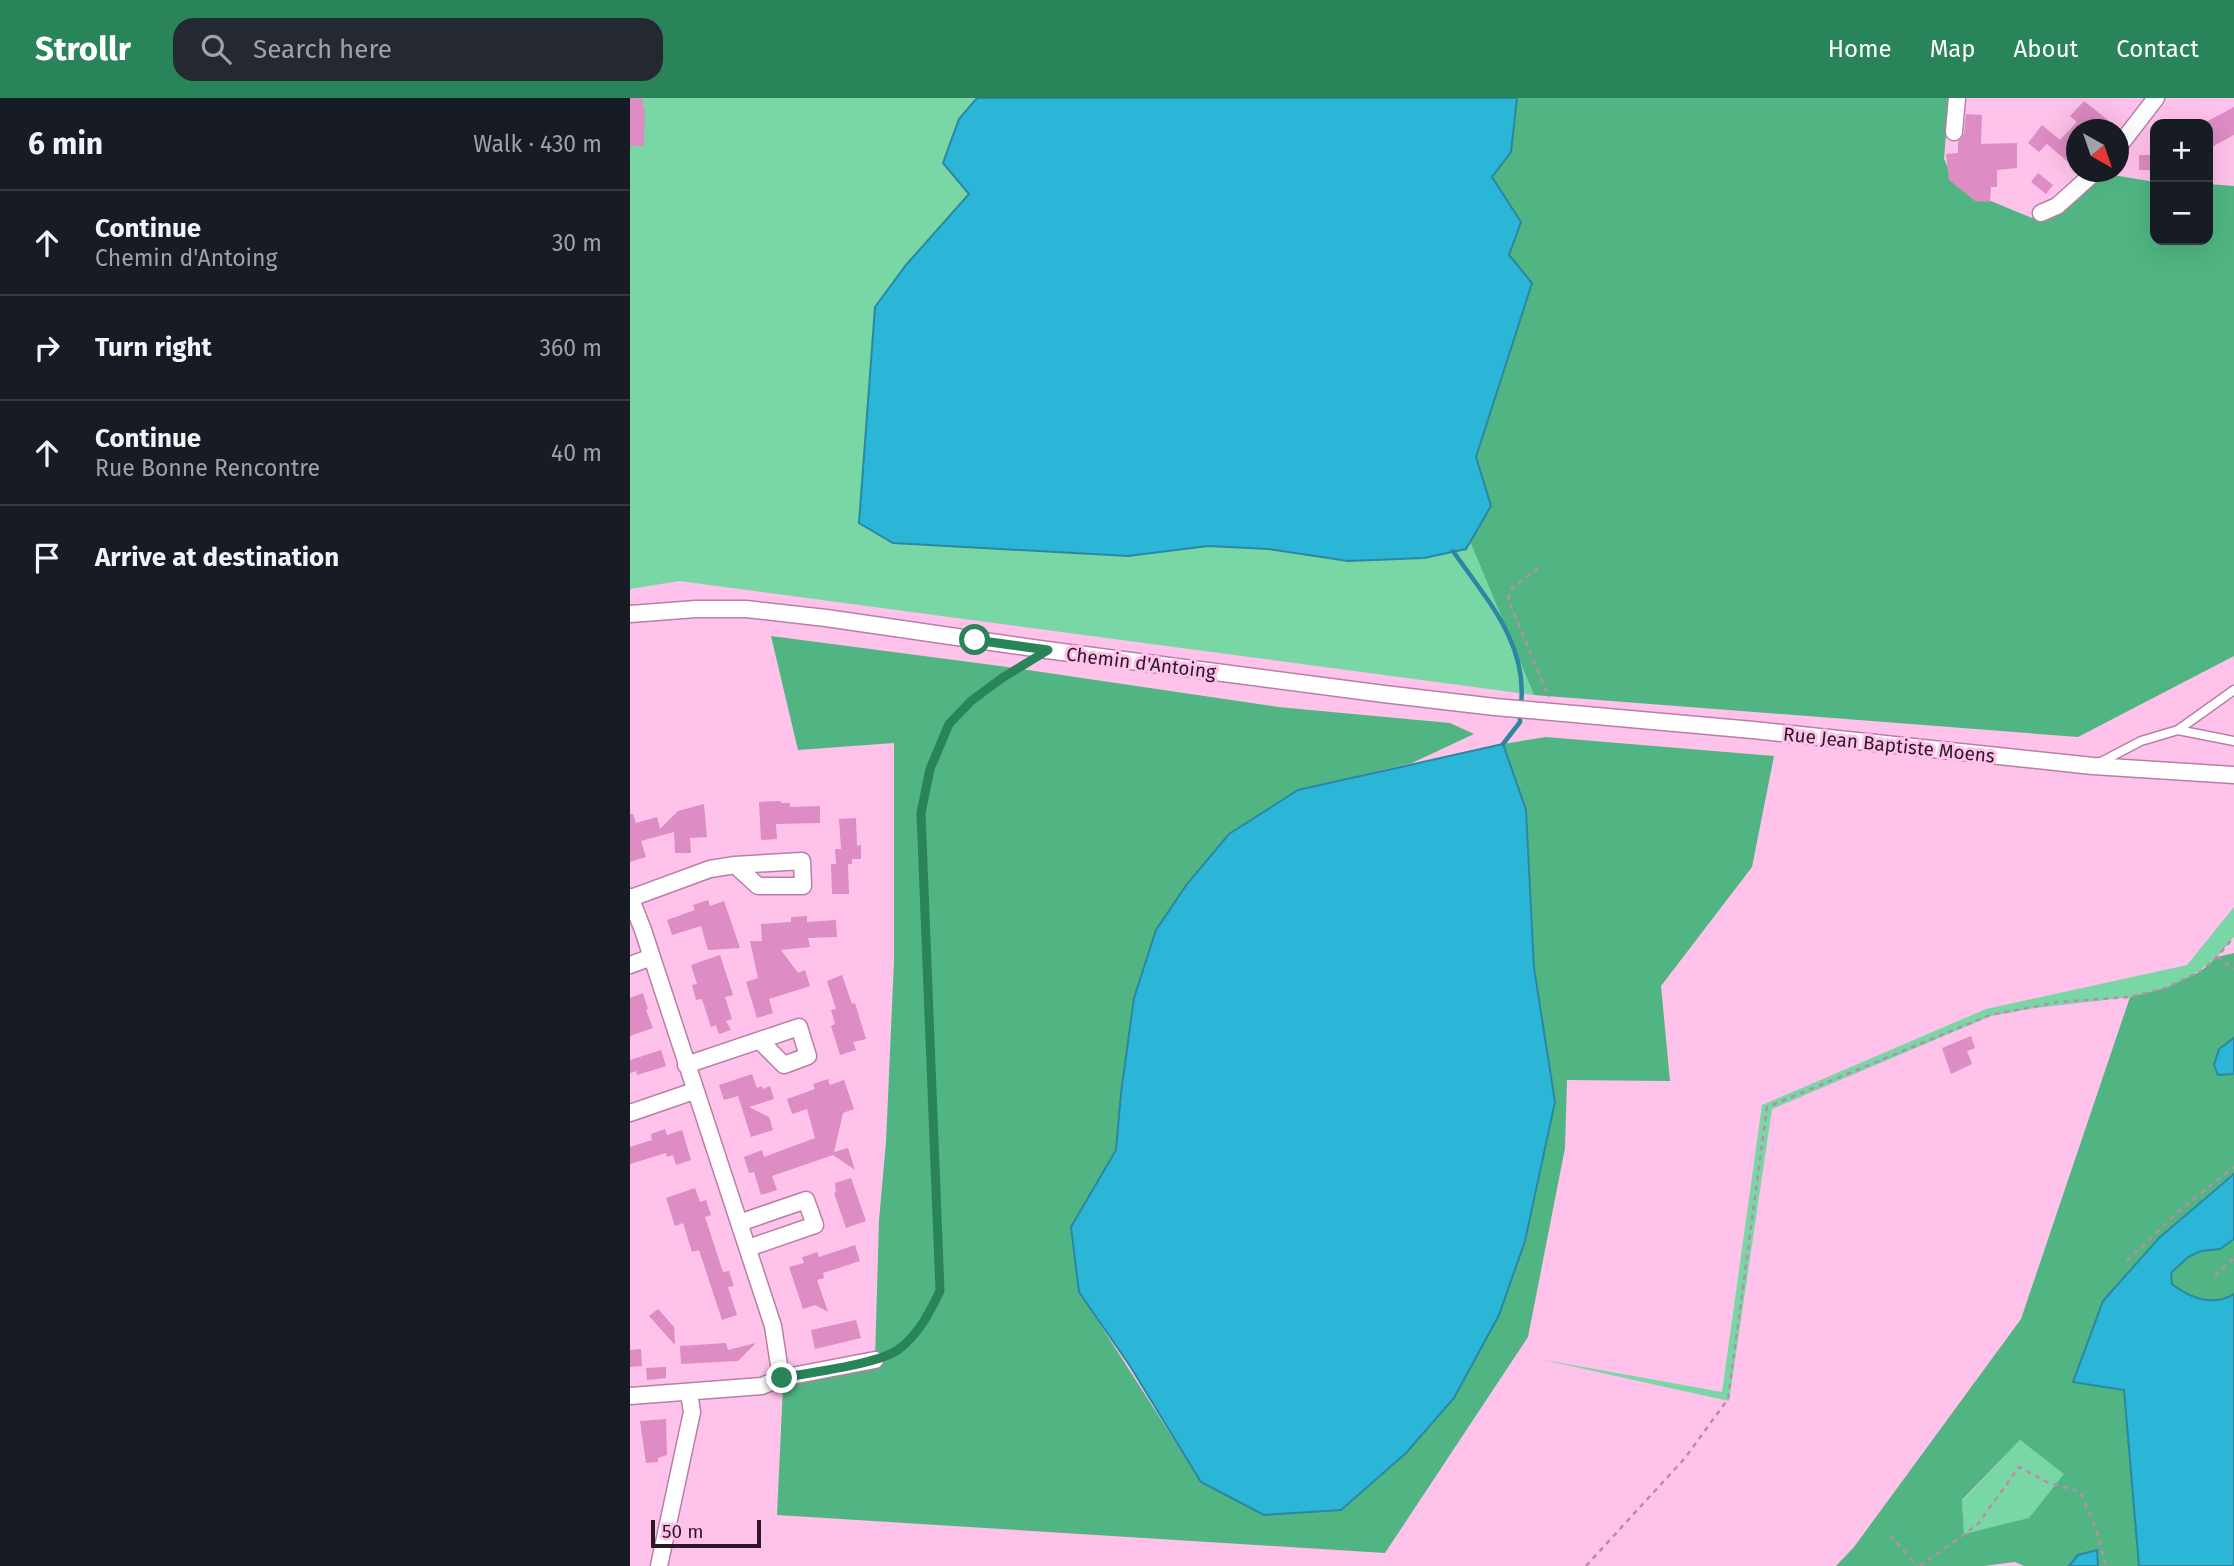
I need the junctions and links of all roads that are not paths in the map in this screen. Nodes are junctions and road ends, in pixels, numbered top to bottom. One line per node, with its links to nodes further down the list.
1 (1957, 98): 3 (street)
2 (2156, 98): 4 (street)
3 (1954, 132)
4 (2129, 133)
5 (2084, 182): 6 (street)
6 (2042, 213)
7 (630, 614): 9 (street, Chemin d'Antoing)
8 (2234, 690): 10 (lane)
9 (1547, 707): 12 (street, Rue Jean Baptiste Moens)
10 (2178, 730): 11 (lane); 12 (lane)
11 (2234, 741)
12 (2093, 766): 13 (street, Rue Jean Baptiste Moens)
13 (2234, 775)
14 (735, 864): 15 (street)
15 (630, 897): 16 (street)
16 (637, 932): 17 (street)
17 (652, 957): 18 (street); 20 (street)
18 (630, 965)
19 (760, 1041): 20 (street)
20 (686, 1065): 21 (street)
21 (694, 1091): 22 (street); 23 (street)
22 (630, 1113)
23 (739, 1223): 24 (street); 24 (street)
24 (748, 1248): 26 (street)
25 (875, 1360): 26 (street)
26 (782, 1378): 27 (street)
27 (689, 1393): 28 (street); 29 (street)
28 (630, 1396)
29 (659, 1566)

